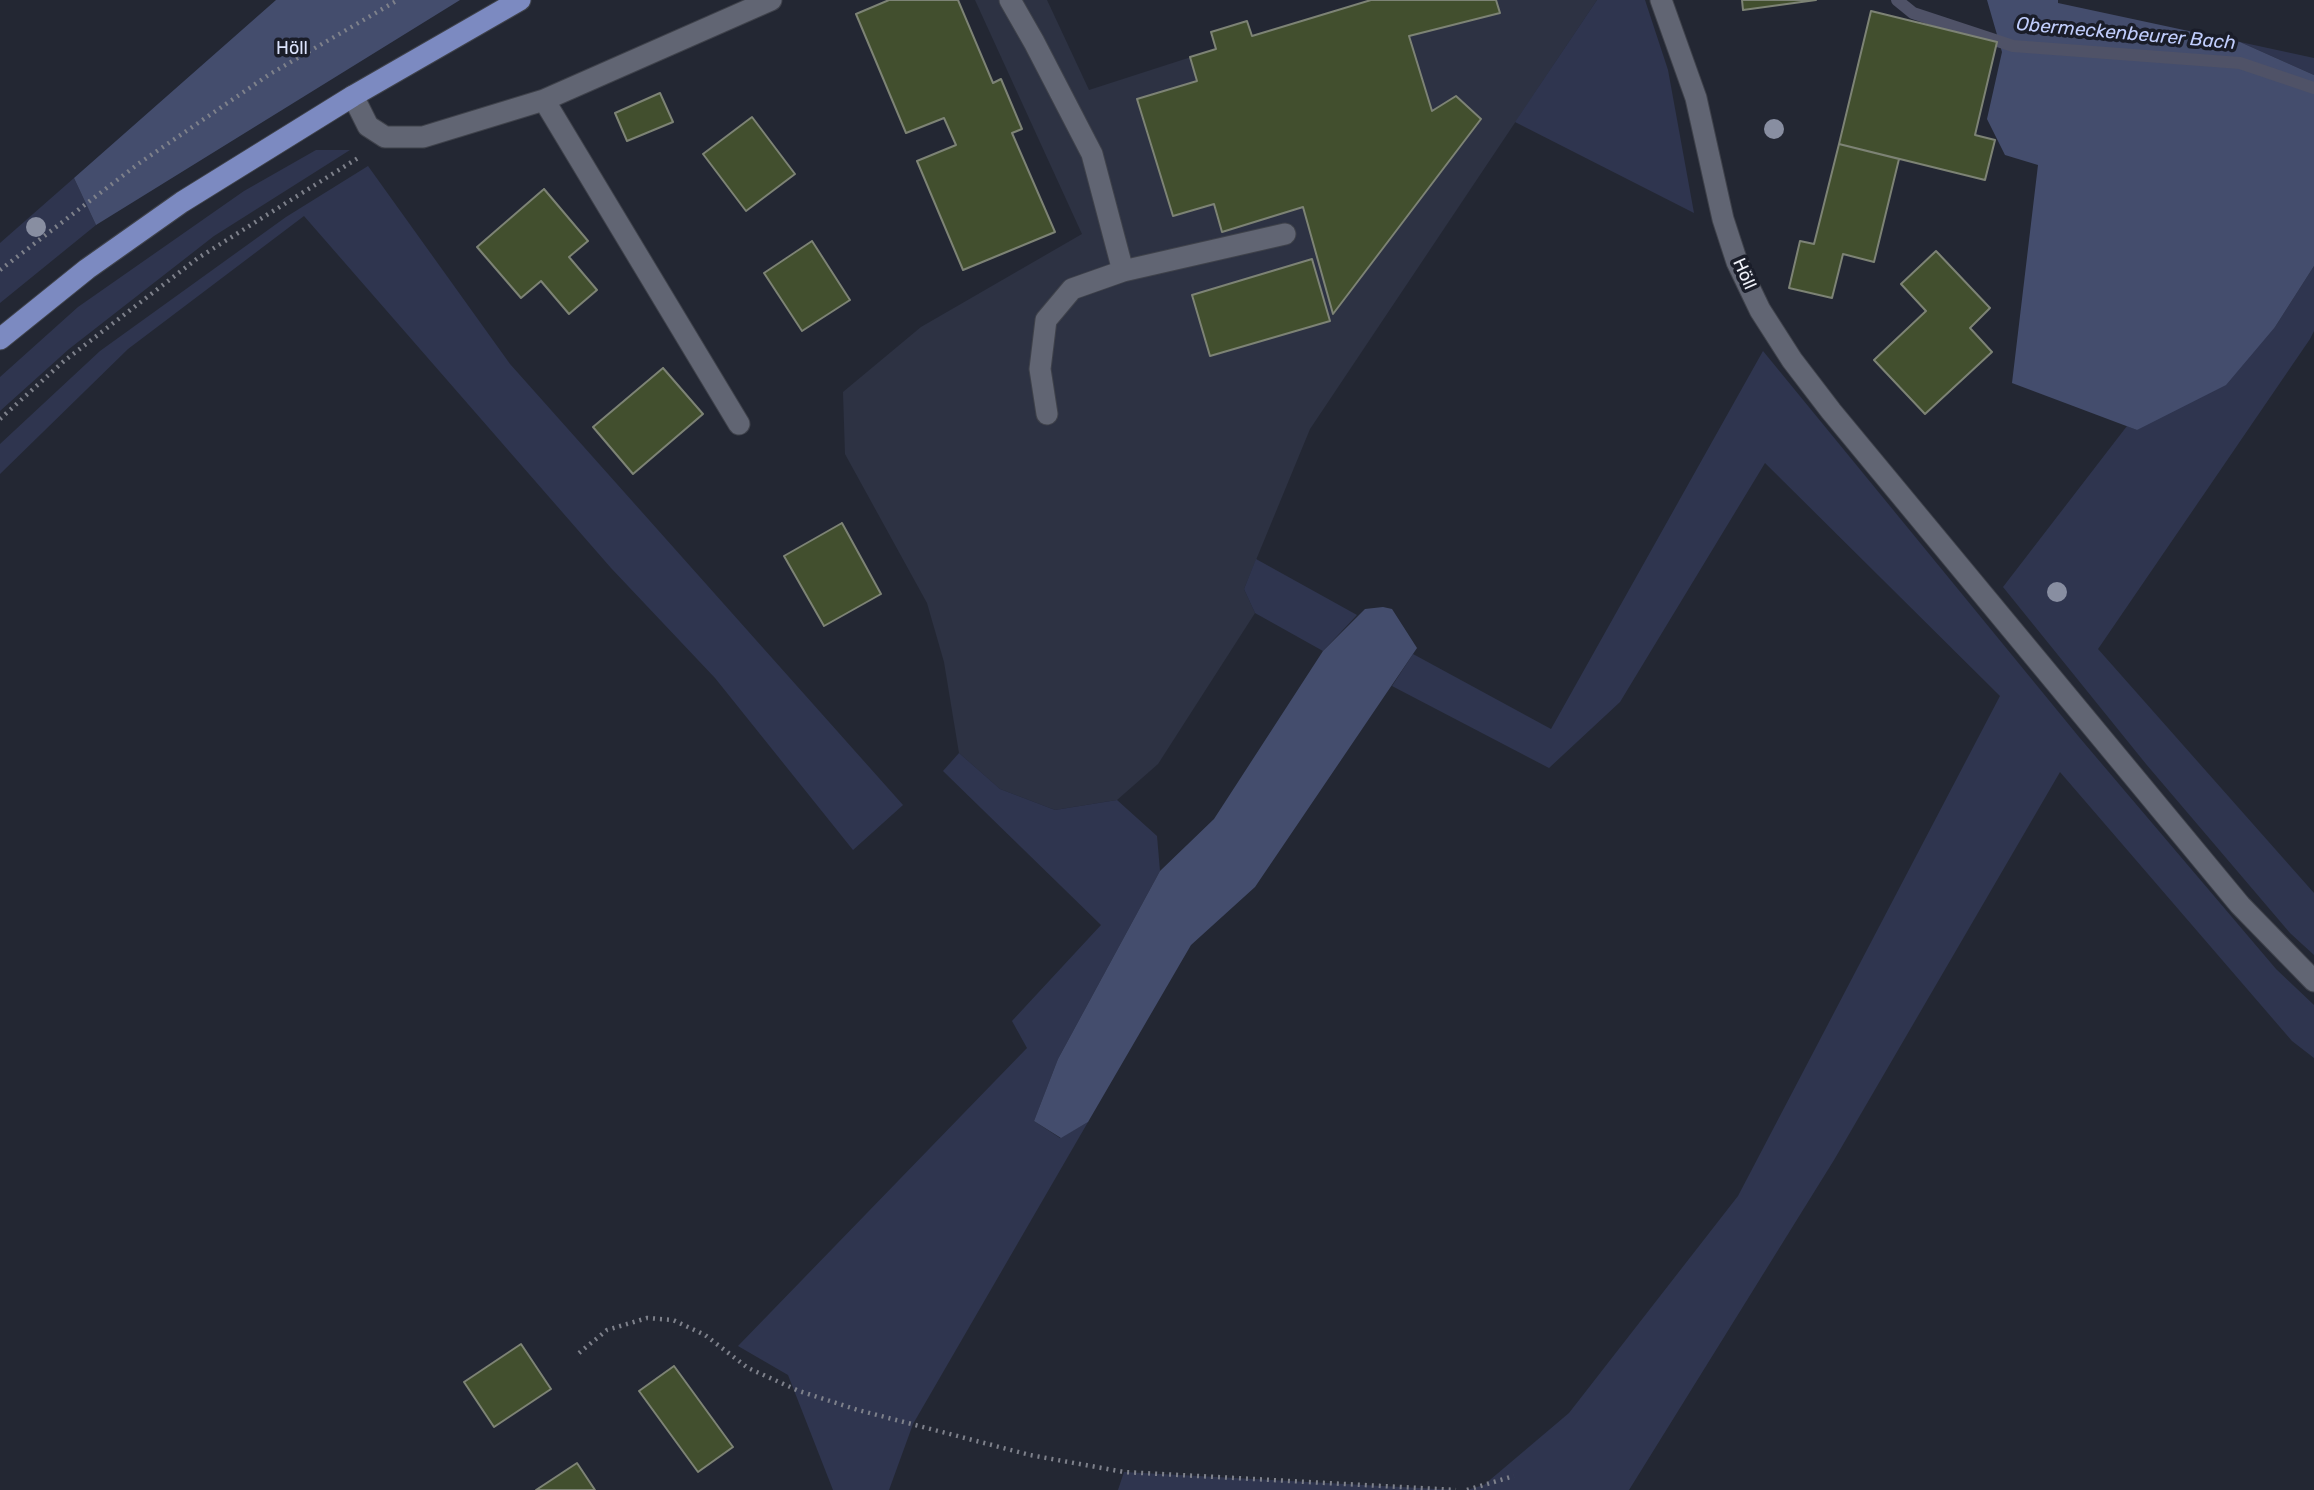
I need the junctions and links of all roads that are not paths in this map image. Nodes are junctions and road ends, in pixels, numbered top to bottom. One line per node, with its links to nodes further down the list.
1 (520, 0): 5 (main road)
2 (771, 0): 6 (street)
3 (1010, 0): 8 (street)
4 (1661, 0): 12 (street, Höll)
5 (353, 96): 6 (street); 9 (main road)
6 (544, 100): 11 (street)
7 (1285, 234): 8 (street)
8 (1123, 271): 10 (street)
9 (0, 339)
10 (1047, 414)
11 (739, 424)
12 (2314, 981)

